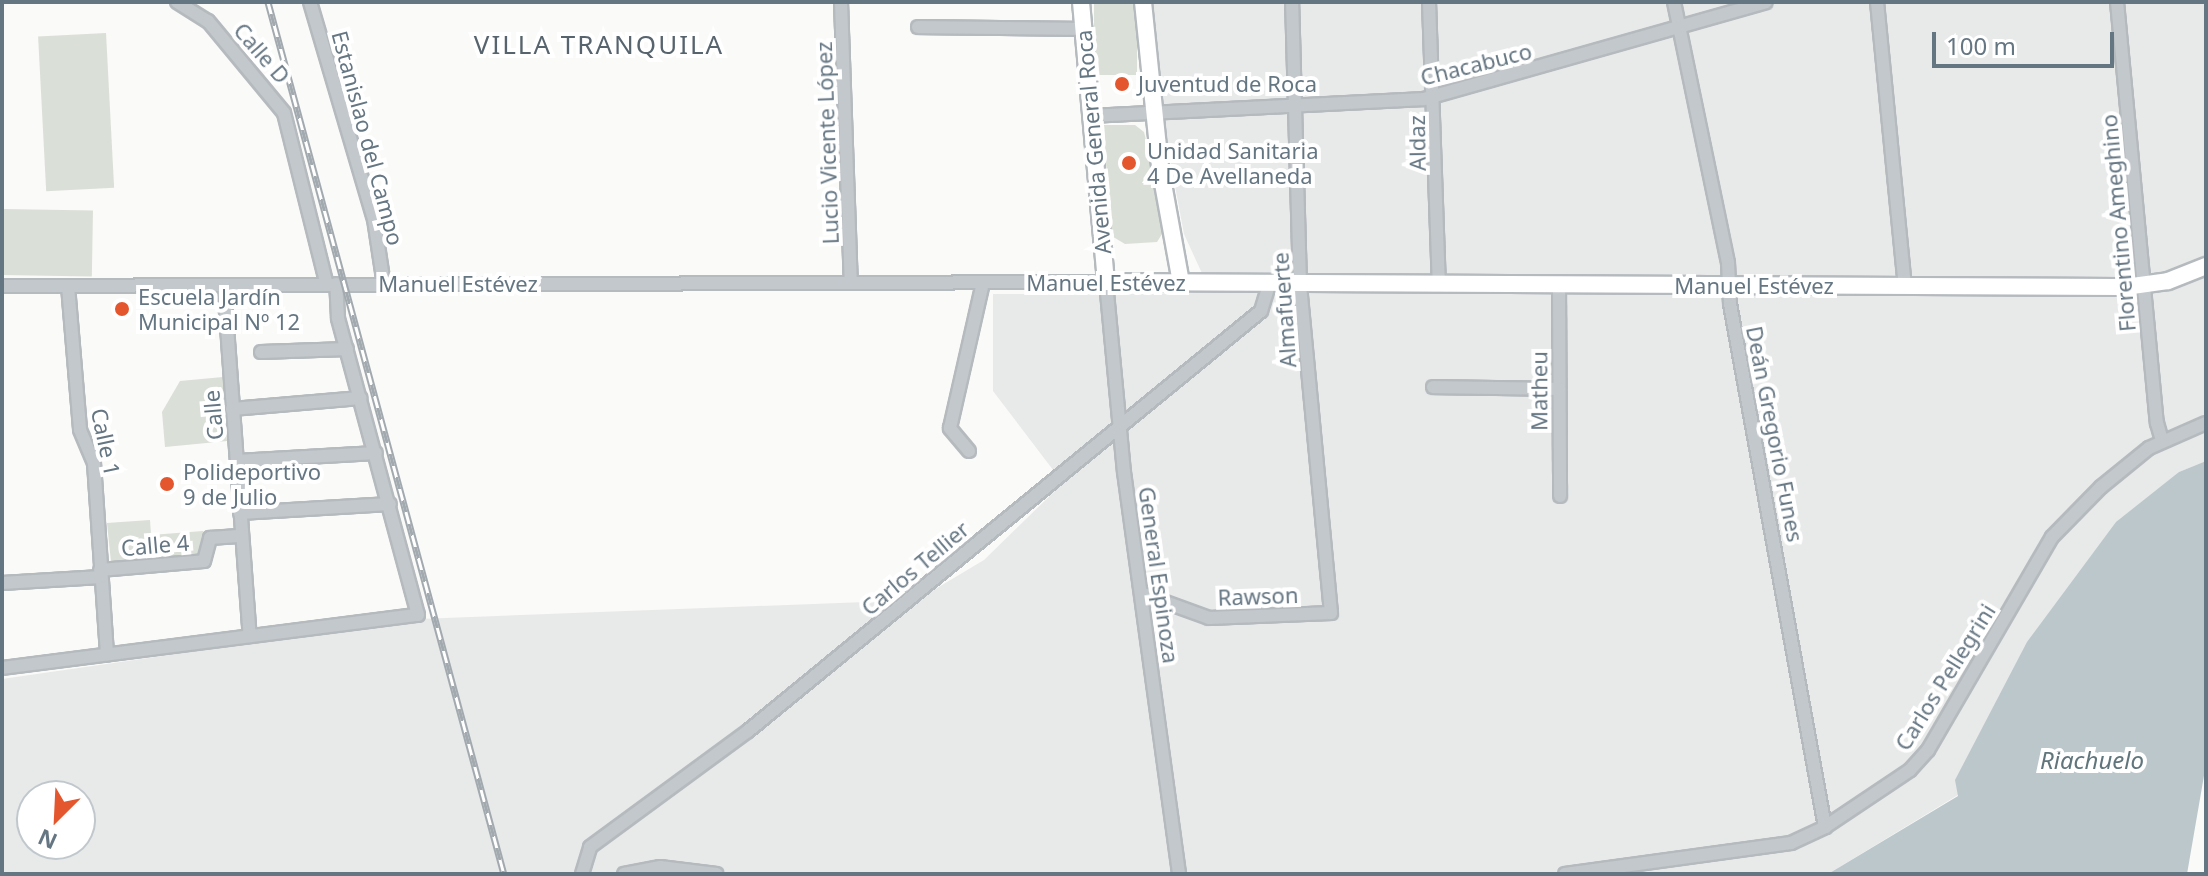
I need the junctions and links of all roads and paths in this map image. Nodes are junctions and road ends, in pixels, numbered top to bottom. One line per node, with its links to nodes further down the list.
1 (177, 2): 25 (street, Calle D)
2 (310, 2): 26 (street, Estanislao del Campo)
3 (841, 2): 20 (street, Lucio Vicente López)
4 (1081, 2): 13 (main road, Avenida General Roca)
5 (1143, 2): 17 (main road)
6 (1292, 2): 16 (street, Almafuerte)
7 (1429, 2): 15 (street, Aldaz)
8 (1674, 2): 14 (street, Deán Gregorio Funes)
9 (1766, 2): 14 (street, Chacabuco)
10 (1877, 2): 35 (street)
11 (2117, 2): 29 (street, Florentino Ameghino)
12 (918, 27): 13 (street)
13 (1083, 29): 18 (main road, Avenida General Roca)
14 (1680, 29): 15 (street, Chacabuco); 34 (street, Deán Gregorio Funes)
15 (1436, 97): 16 (street, Chacabuco); 24 (street, Aldaz)
16 (1294, 107): 17 (street, Chacabuco); 28 (street, Almafuerte)
17 (1153, 113): 18 (street, Chacabuco); 23 (main road)
18 (1091, 116): 21 (main road, Avenida General Roca)
19 (2206, 266): 29 (main road, Manuel Estévez)
20 (851, 282): 22 (street, Manuel Estévez); 26 (street, Manuel Estévez)
21 (1106, 282): 22 (street, Manuel Estévez); 23 (main road, Manuel Estévez); 43 (street, General Espinoza)
22 (983, 283): 45 (street)
23 (1181, 283): 27 (main road, Manuel Estévez)
24 (1439, 283): 28 (main road, Manuel Estévez); 33 (main road, Manuel Estévez)
25 (331, 284): 26 (street, Manuel Estévez); 32 (street, Manuel Estévez); 36 (street, Calle D)
26 (384, 285)
27 (1269, 285): 28 (main road, Manuel Estévez); 43 (street, Carlos Tellier)
28 (1300, 285): 55 (street, Almafuerte)
29 (2144, 285): 35 (main road, Manuel Estévez); 44 (street, Florentino Ameghino)
30 (2, 286): 31 (street, Manuel Estévez)
31 (68, 286): 32 (street, Manuel Estévez); 52 (street, Calle 1)
32 (224, 286): 41 (street, Calle)
33 (1559, 286): 34 (main road, Manuel Estévez); 39 (street, Matheu)
34 (1730, 286): 35 (main road, Manuel Estévez); 59 (street, Deán Gregorio Funes)
35 (1905, 286)
36 (347, 349): 37 (street); 40 (street, Calle D)
37 (261, 352)
38 (1433, 387): 39 (street)
39 (1559, 389): 48 (street, Matheu)
40 (361, 398): 41 (street); 46 (street, Calle D)
41 (232, 409): 47 (street, Calle)
42 (2206, 423): 44 (street, Carlos Pellegrini)
43 (1118, 425): 54 (street, General Espinoza); 60 (street, Carlos Tellier)
44 (2162, 440): 59 (street, Carlos Pellegrini)
45 (969, 451)
46 (376, 453): 47 (street); 49 (street, Calle D)
47 (237, 461): 50 (street, Calle)
48 (1560, 496)
49 (390, 504): 50 (street); 56 (street, Calle D)
50 (240, 513): 51 (street, Calle)
51 (242, 536): 52 (street, Calle 4); 56 (street, Calle)
52 (101, 573): 53 (street, Calle 4); 57 (street, Calle 1)
53 (2, 583)
54 (1143, 594): 55 (street, Rawson); 63 (street, General Espinoza)
55 (1331, 613)
56 (250, 636): 57 (street)
57 (107, 655): 58 (street)
58 (2, 668)
59 (1825, 827): 64 (street, Carlos Pellegrini)
60 (582, 874)
61 (624, 874): 62 (street)
62 (717, 874)
63 (1179, 874)
64 (1565, 874)

